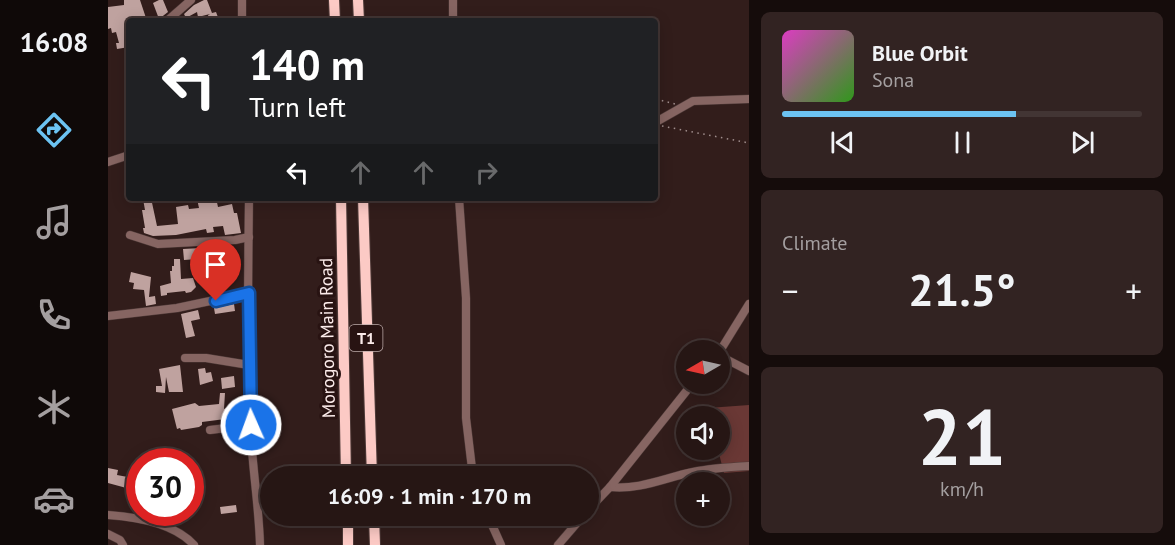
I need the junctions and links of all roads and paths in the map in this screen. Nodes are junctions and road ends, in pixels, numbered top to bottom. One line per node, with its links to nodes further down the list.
1 (191, 0): 6 (street)
2 (242, 0): 7 (street)
3 (334, 0): 8 (highway)
4 (358, 0): 9 (highway)
5 (453, 0): 10 (street)
6 (170, 18)
7 (242, 18)
8 (335, 18)
9 (359, 18)
10 (453, 18)
11 (749, 99): 13 (street)
12 (658, 100): 13 (path)
13 (682, 106): 14 (street)
14 (658, 123)
15 (658, 124): 16 (path)
16 (749, 143)
17 (126, 156): 18 (street)
18 (108, 162)
19 (249, 201): 24 (street)
20 (341, 201): 36 (highway, Morogoro Main Road / T1)
21 (363, 201): 37 (highway, T1)
22 (459, 201): 38 (street)
23 (130, 235): 24 (street)
24 (249, 237): 25 (street)
25 (249, 293): 27 (street); 31 (street)
26 (749, 304): 28 (street)
27 (108, 316)
28 (727, 340)
29 (184, 358): 31 (street)
30 (730, 361): 32 (street)
31 (249, 365): 34 (street)
32 (749, 370)
33 (684, 394): 40 (street)
34 (251, 425): 35 (street); 50 (street)
35 (210, 430)
36 (346, 466)
37 (372, 466)
38 (472, 466)
39 (749, 466): 40 (street)
40 (610, 487): 41 (street)
41 (599, 498)
42 (108, 514): 49 (street)
43 (348, 526): 51 (highway)
44 (374, 526): 52 (highway)
45 (492, 526): 53 (street)
46 (574, 526): 54 (street)
47 (108, 534): 48 (street)
48 (123, 545)
49 (194, 545)
50 (261, 545)
51 (348, 545)
52 (375, 545)
53 (501, 545)
54 (558, 545)

